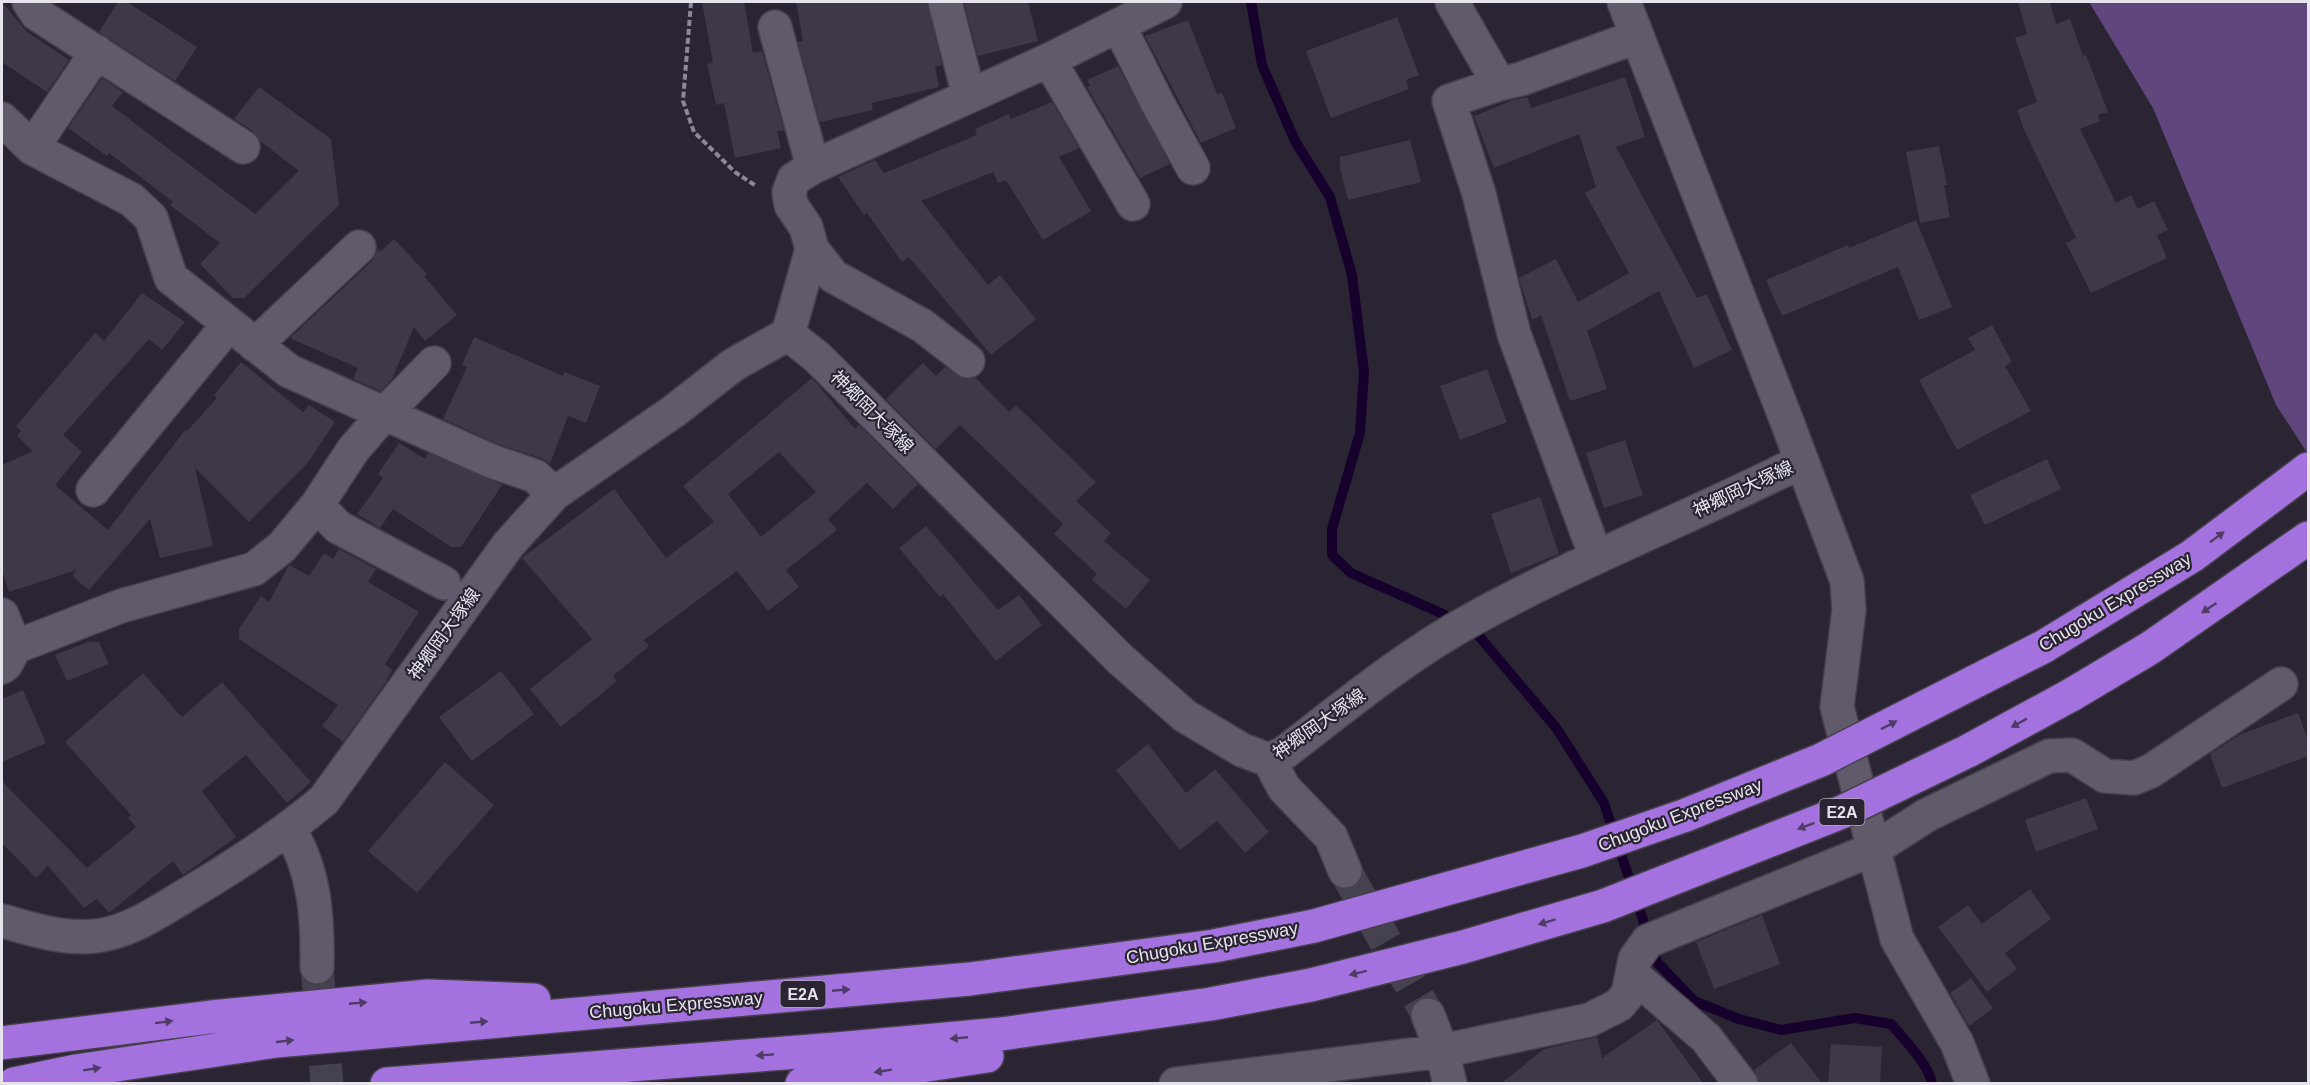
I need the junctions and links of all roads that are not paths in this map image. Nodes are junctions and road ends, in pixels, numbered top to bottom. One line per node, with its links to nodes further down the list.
1 (29, 2): 9 (street)
2 (945, 2): 12 (street)
3 (1165, 2): 6 (street)
4 (1452, 2): 11 (street)
5 (1624, 2): 8 (street)
6 (1119, 26): 10 (street); 17 (street)
7 (775, 27): 16 (street)
8 (1636, 37): 11 (street); 27 (street)
9 (97, 52): 14 (street); 15 (street)
10 (1049, 60): 12 (street); 18 (street)
11 (1499, 84): 33 (street)
12 (969, 96): 16 (street)
13 (2, 119): 15 (street)
14 (243, 147)
15 (32, 148): 21 (street)
16 (813, 167): 20 (street)
17 (1193, 168)
18 (1133, 204)
19 (359, 247): 23 (street)
20 (812, 249): 22 (street); 24 (street)
21 (229, 324): 23 (street); 29 (street)
22 (788, 334): 30 (street, 神郷岡大塚線); 38 (street, 神郷岡大塚線)
23 (255, 345): 26 (street)
24 (968, 361)
25 (434, 363): 26 (street)
26 (384, 414): 30 (street); 31 (street)
27 (1802, 461): 33 (street, 神郷岡大塚線); 40 (street)
28 (2308, 469): 46 (highway, Chugoku Expressway / E2A, one-way to 28, bridge)
29 (93, 490)
30 (554, 494): 39 (street, 神郷岡大塚線)
31 (317, 505): 34 (street); 36 (street)
32 (2308, 538): 45 (highway, E2A, one-way to 45, bridge)
33 (1596, 557): 38 (street, 神郷岡大塚線)
34 (444, 583)
35 (2, 615): 36 (street)
36 (8, 657)
37 (2281, 684): 40 (street)
38 (1269, 760): 41 (street)
39 (289, 829): 42 (street, 神郷岡大塚線); 43 (street)
40 (1874, 849): 44 (street); 56 (street)
41 (1345, 871)
42 (2, 921)
43 (317, 967)
44 (1632, 974): 49 (street); 55 (street)
45 (1311, 985): 51 (highway, E2A, one-way to 51); 52 (highway, one-way to 52)
46 (676, 1004): 48 (highway, one-way to 46); 50 (highway, Chugoku Expressway / E2A, one-way to 46)
47 (1428, 1014): 49 (street)
48 (2, 1043)
49 (1442, 1051): 53 (street); 54 (street)
50 (14, 1083)
51 (387, 1083)
52 (802, 1083)
53 (1176, 1083)
54 (1450, 1083)
55 (1741, 1083)
56 (1973, 1083)

